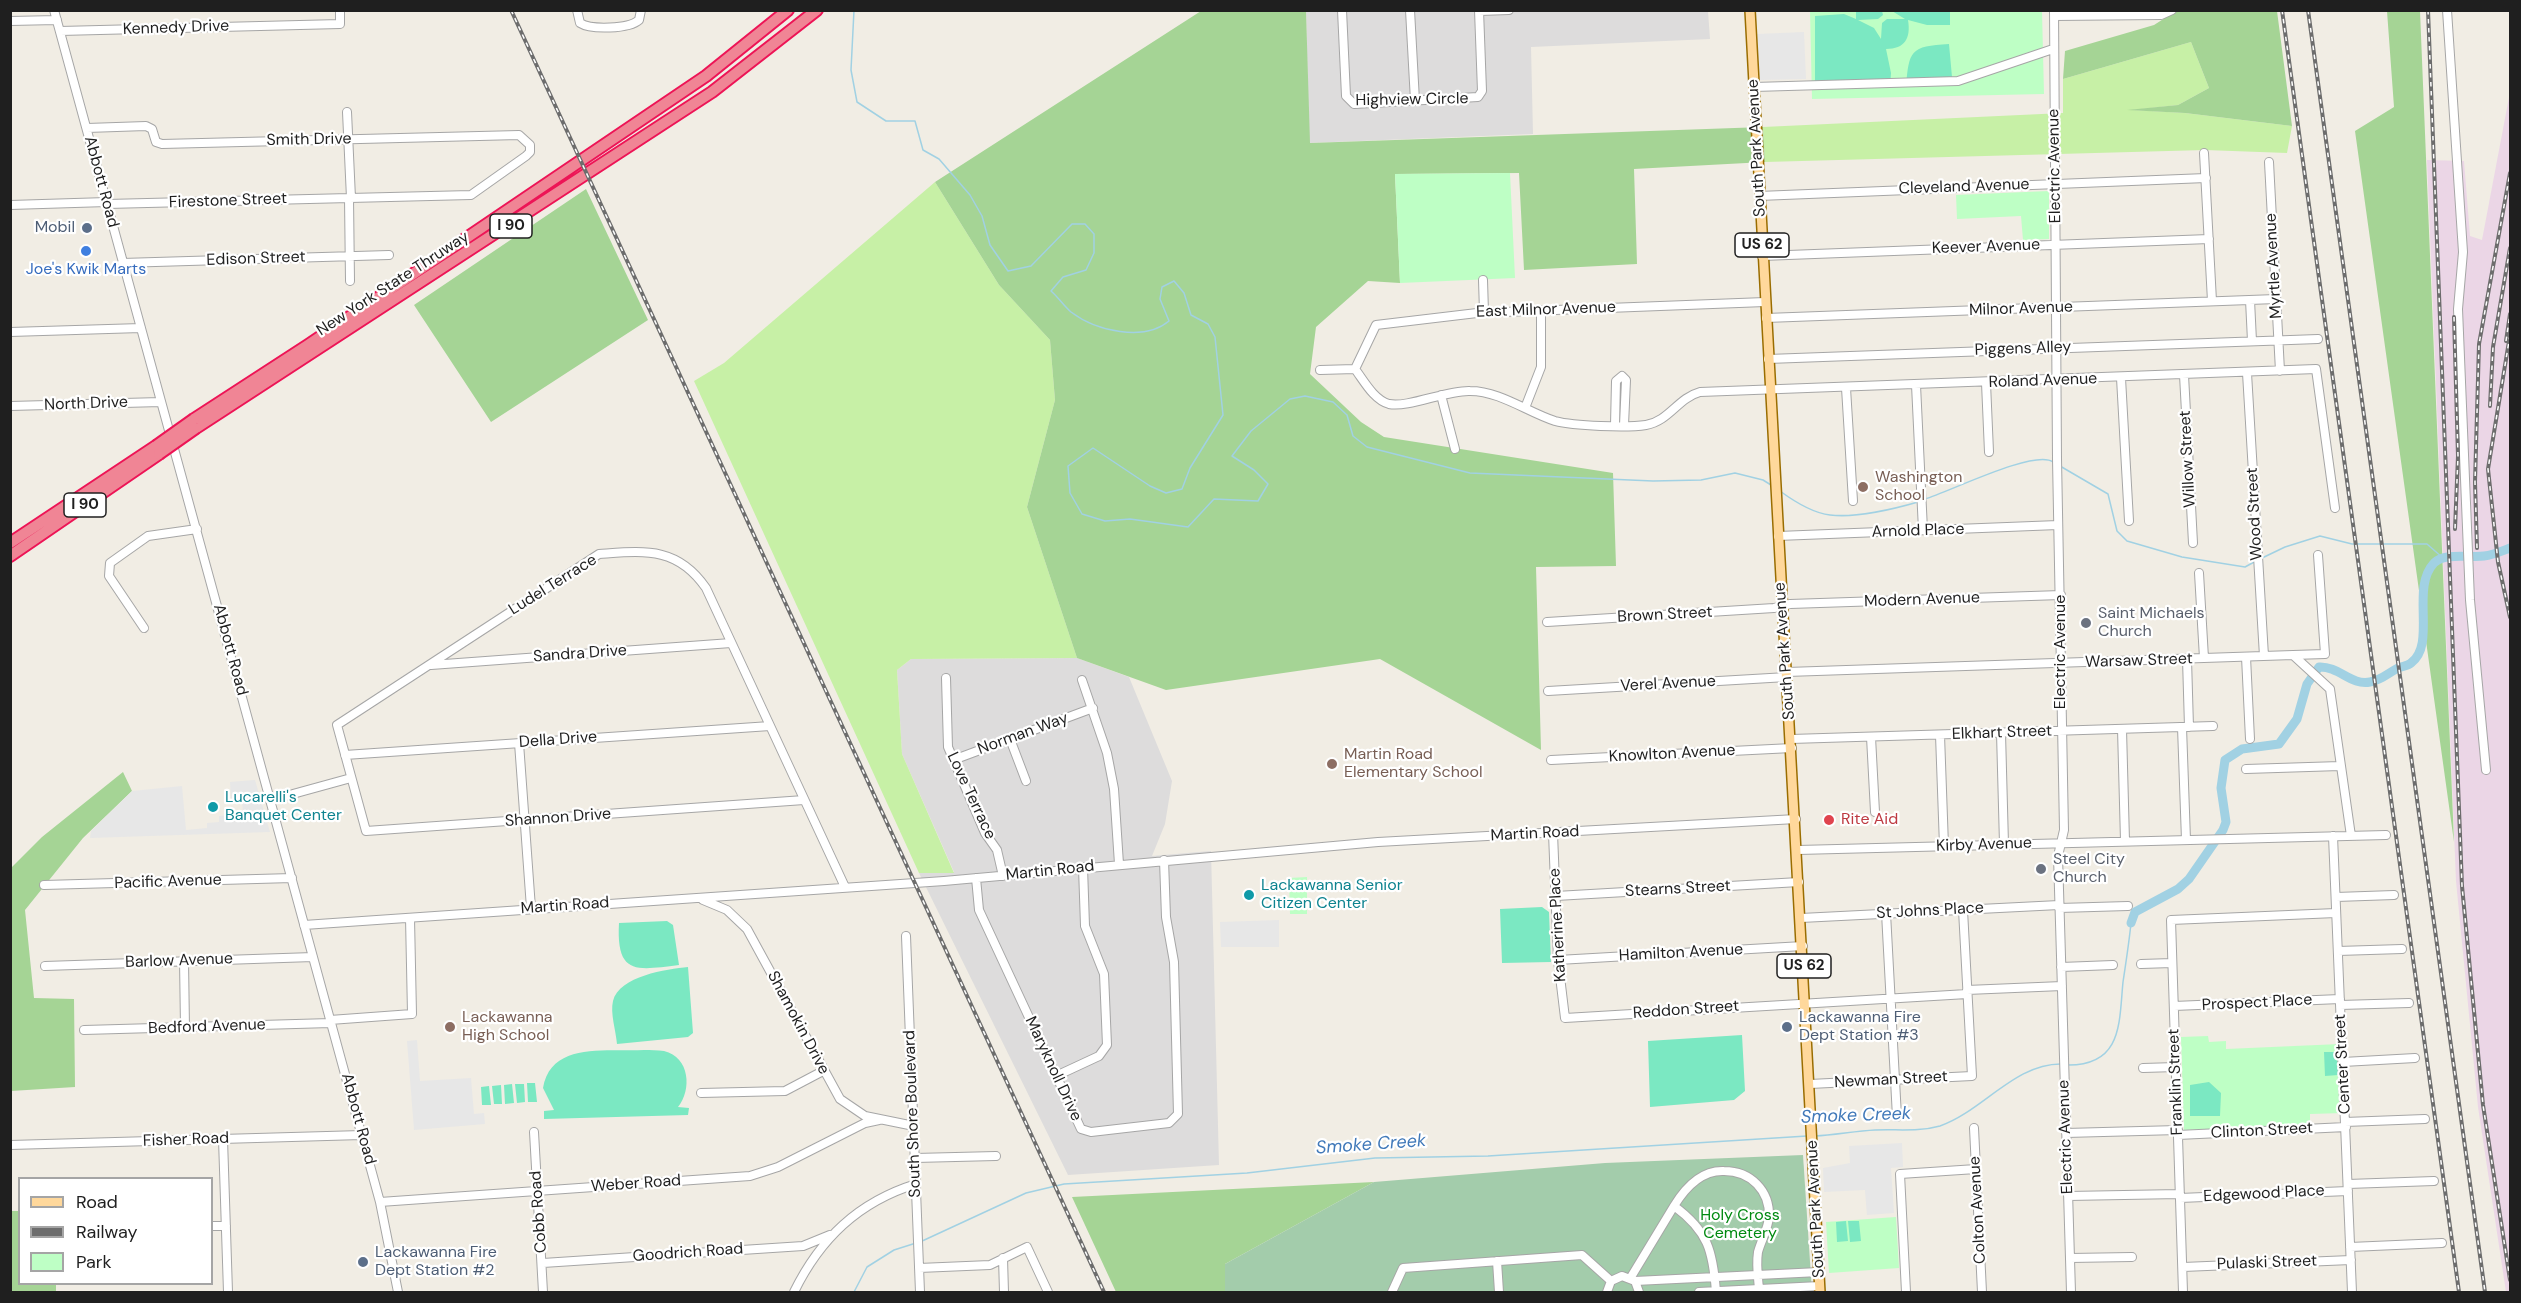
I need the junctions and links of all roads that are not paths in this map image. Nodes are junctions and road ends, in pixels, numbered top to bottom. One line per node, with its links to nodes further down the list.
1 (54, 10): 15 (street, Abbott Road)
2 (340, 10): 17 (street, Kennedy Drive)
3 (577, 10): 4 (street)
4 (641, 10)
5 (788, 10): 71 (highway, New York State Thruway / I 90)
6 (817, 10): 71 (highway, New York State Thruway / I 90)
7 (1342, 10): 20 (street, Highview Circle)
8 (1410, 10): 20 (street)
9 (1509, 10): 13 (street)
10 (1750, 10): 19 (main road, South Park Avenue / US 62)
11 (2172, 10): 14 (street)
12 (2447, 10): 122 (street)
13 (1479, 11): 20 (street, Highview Circle)
14 (2054, 13): 18 (street, Electric Avenue)
15 (57, 20): 16 (street); 17 (street, Abbott Road)
16 (10, 21)
17 (60, 32): 22 (street, Abbott Road)
18 (2053, 49): 19 (street); 27 (street, Electric Avenue)
19 (1754, 87): 29 (main road, South Park Avenue / US 62)
20 (1414, 102)
21 (347, 112): 23 (street)
22 (87, 128): 23 (street, Smith Drive); 31 (street, Abbott Road)
23 (348, 139): 28 (street, Smith Drive); 30 (street)
24 (2204, 153): 26 (street)
25 (2269, 162): 41 (street, Myrtle Avenue)
26 (2205, 178): 27 (street, Cleveland Avenue); 33 (street)
27 (2055, 184): 29 (street, Cleveland Avenue); 34 (street, Electric Avenue)
28 (471, 195): 30 (street, Firestone Street)
29 (1759, 196): 37 (main road, South Park Avenue / US 62)
30 (350, 198): 31 (street, Firestone Street); 36 (street)
31 (107, 203): 32 (street, Firestone Street); 38 (street, Abbott Road)
32 (10, 205)
33 (2209, 239): 34 (street, Keever Avenue); 43 (street)
34 (2055, 244): 37 (street, Keever Avenue); 45 (street, Electric Avenue)
35 (389, 255): 36 (street, Edison Street)
36 (350, 256): 38 (street, Edison Street); 40 (street)
37 (1762, 256): 44 (main road, South Park Avenue / US 62)
38 (122, 263): 49 (street, Abbott Road)
39 (1483, 280): 47 (street)
40 (350, 281)
41 (2276, 299): 42 (street, Milnor Avenue); 53 (street, Myrtle Avenue)
42 (2250, 300): 43 (street, Milnor Avenue); 52 (street)
43 (2212, 301): 45 (street, Milnor Avenue)
44 (1765, 302): 46 (street, East Milnor Avenue); 48 (main road, South Park Avenue / US 62)
45 (2056, 307): 48 (street, Milnor Avenue); 54 (street, Electric Avenue)
46 (1540, 310): 47 (street, East Milnor Avenue); 70 (street)
47 (1484, 312): 56 (street, East Milnor Avenue)
48 (1766, 318): 55 (main road, South Park Avenue / US 62)
49 (141, 328): 50 (street); 68 (street, Abbott Road)
50 (10, 332)
51 (2318, 339): 53 (street, Piggens Alley)
52 (2252, 340): 53 (street, Piggens Alley); 54 (street, Piggens Alley)
53 (2278, 340): 58 (street, Myrtle Avenue)
54 (2056, 348): 55 (street, Piggens Alley); 62 (street, Electric Avenue)
55 (1768, 359): 66 (main road, South Park Avenue / US 62)
56 (1355, 369): 57 (street); 67 (street, Roland Avenue)
57 (1320, 370)
58 (2280, 371): 59 (street, Roland Avenue); 77 (street, Roland Avenue)
59 (2247, 373): 60 (street, Roland Avenue); 94 (street, Wood Street)
60 (2184, 375): 61 (street, Roland Avenue); 84 (street, Willow Street)
61 (2121, 378): 62 (street, Roland Avenue); 78 (street)
62 (2056, 380): 63 (street, Roland Avenue); 79 (street, Electric Avenue)
63 (1986, 383): 64 (street, Roland Avenue); 75 (street)
64 (1916, 385): 65 (street, Roland Avenue); 81 (street)
65 (1846, 388): 66 (street, Roland Avenue); 76 (street)
66 (1769, 390): 72 (street, Roland Avenue); 82 (main road, South Park Avenue / US 62)
67 (1441, 395): 70 (street, Roland Avenue); 73 (street)
68 (161, 402): 69 (street, North Drive); 80 (street, Abbott Road)
69 (10, 406)
70 (1525, 408): 72 (street, Roland Avenue)
71 (195, 424): 74 (highway, New York State Thruway / I 90, bridge)
72 (1619, 425): 72 (street)
73 (1455, 449)
74 (157, 450): 83 (highway, New York State Thruway / I 90); 86 (highway, New York State Thruway / I 90)
75 (1989, 452)
76 (1853, 501)
77 (2335, 508)
78 (2129, 521)
79 (2058, 525): 81 (street, Arnold Place); 88 (street, Electric Avenue)
80 (197, 529): 91 (street); 126 (street, Abbott Road)
81 (1923, 530): 82 (street, Arnold Place)
82 (1778, 536): 89 (main road, South Park Avenue / US 62)
83 (10, 543)
84 (2193, 543)
85 (2318, 555): 93 (street, Warsaw Street)
86 (10, 556)
87 (2199, 573): 96 (street)
88 (2061, 595): 89 (street, Modern Avenue); 98 (street, Electric Avenue)
89 (1782, 606): 90 (street, Brown Street); 100 (main road, South Park Avenue / US 62)
90 (1547, 622)
91 (144, 628)
92 (732, 643): 99 (street, Sandra Drive); 99 (street, Ludel Terrace); 105 (street, Ludel Terrace)
93 (2293, 655): 94 (street, Warsaw Street); 120 (street)
94 (2264, 656): 95 (street, Warsaw Street)
95 (2246, 657): 96 (street, Warsaw Street); 114 (street)
96 (2204, 658): 97 (street, Warsaw Street)
97 (2187, 659): 98 (street, Warsaw Street); 107 (street)
98 (2062, 664): 100 (street, Warsaw Street); 109 (street, Electric Avenue)
99 (428, 666): 117 (street, Ludel Terrace)
100 (1787, 675): 103 (street, Verel Avenue); 116 (main road, South Park Avenue / US 62)
101 (946, 678): 118 (street, Love Terrace)
102 (1082, 680): 104 (street)
103 (1548, 691)
104 (1093, 708): 113 (street, Norman Way); 141 (street)
105 (770, 726): 115 (street, Della Drive); 125 (street, Ludel Terrace)
106 (2213, 726): 107 (street, Elkhart Street)
107 (2186, 727): 108 (street, Elkhart Street); 134 (street)
108 (2122, 729): 109 (street, Elkhart Street); 135 (street)
109 (2061, 731): 110 (street, Elkhart Street); 136 (street, Electric Avenue)
110 (2001, 733): 111 (street, Elkhart Street); 137 (street)
111 (1940, 735): 112 (street, Elkhart Street); 138 (street)
112 (1871, 737): 116 (street, Elkhart Street); 127 (street)
113 (1010, 739): 118 (street, Norman Way); 124 (street)
114 (2250, 739)
115 (519, 743): 117 (street, Della Drive); 129 (street)
116 (1792, 744): 119 (street, Knowlton Avenue); 128 (main road, South Park Avenue / US 62)
117 (345, 755): 123 (street, Ludel Terrace)
118 (953, 760): 143 (street, Love Terrace)
119 (1551, 760)
120 (2340, 766): 121 (street); 133 (street)
121 (2246, 769)
122 (2486, 770)
123 (351, 778): 126 (street); 129 (street, Shannon Drive)
124 (1026, 781)
125 (804, 800): 129 (street, Shannon Drive); 148 (street, Ludel Terrace)
126 (271, 801): 144 (street, Abbott Road)
127 (1875, 812)
128 (1796, 819): 130 (street, Martin Road); 139 (main road, South Park Avenue / US 62)
129 (525, 820): 155 (street)
130 (1553, 833): 140 (street, Martin Road); 150 (street, Katherine Place)
131 (2386, 834): 133 (street, Kirby Avenue)
132 (2333, 836): 133 (street, Kirby Avenue); 134 (street, Kirby Avenue); 151 (street, Center Street)
133 (2351, 836)
134 (2186, 840): 135 (street, Kirby Avenue)
135 (2125, 841): 136 (street, Kirby Avenue)
136 (2061, 842): 137 (street, Kirby Avenue); 153 (street, Electric Avenue)
137 (2004, 844): 138 (street, Kirby Avenue)
138 (1944, 846): 139 (street, Kirby Avenue)
139 (1798, 850): 146 (main road, South Park Avenue / US 62)
140 (1164, 861): 141 (street, Martin Road); 190 (street, Maryknoll Drive)
141 (1119, 864): 142 (street, Martin Road)
142 (1083, 867): 143 (street, Martin Road); 190 (street)
143 (1003, 876): 145 (street, Martin Road)
144 (292, 878): 147 (street, Pacific Avenue); 161 (street, Abbott Road)
145 (976, 878): 148 (street, Martin Road); 190 (street, Maryknoll Drive)
146 (1799, 882): 150 (street, Stearns Street); 160 (main road, South Park Avenue / US 62)
147 (44, 885)
148 (845, 887): 152 (street, Martin Road)
149 (2394, 895): 151 (street)
150 (1556, 896): 168 (street, Katherine Place)
151 (2336, 897): 158 (street, Center Street)
152 (696, 899): 155 (street, Martin Road); 189 (street, Shamokin Drive)
153 (2059, 906): 154 (street, St Johns Place); 156 (street, St Johns Place); 173 (street, Electric Avenue)
154 (2128, 906)
155 (531, 908): 159 (street, Martin Road)
156 (1963, 910): 157 (street, St Johns Place); 175 (street)
157 (1886, 913): 160 (street, St Johns Place); 176 (street)
158 (2336, 913): 165 (street, Center Street); 169 (street, Franklin Street)
159 (410, 918): 161 (street, Martin Road); 182 (street, Bedford Avenue)
160 (1801, 918): 163 (main road, South Park Avenue / US 62)
161 (304, 925): 166 (street, Abbott Road)
162 (906, 936): 198 (street, South Shore Boulevard)
163 (1803, 946): 168 (street, Hamilton Avenue); 177 (main road, South Park Avenue / US 62)
164 (2402, 949): 165 (street)
165 (2338, 951): 178 (street, Center Street)
166 (313, 957): 167 (street, Barlow Avenue); 182 (street, Abbott Road)
167 (184, 960): 172 (street, Barlow Avenue); 183 (street)
168 (1558, 960): 181 (street, Katherine Place)
169 (2172, 963): 170 (street); 180 (street, Franklin Street)
170 (2141, 964)
171 (2114, 965): 173 (street)
172 (45, 966)
173 (2061, 967): 174 (street, Electric Avenue)
174 (2062, 986): 175 (street, Reddon Street); 202 (street, Electric Avenue)
175 (1967, 992): 176 (street, Reddon Street); 191 (street, Newman Street)
176 (1890, 998): 177 (street, Reddon Street); 191 (street)
177 (1806, 1002): 181 (street, Reddon Street); 192 (main road, South Park Avenue / US 62)
178 (2340, 1002): 179 (street, Prospect Place); 180 (street, Prospect Place); 186 (street, Center Street)
179 (2409, 1003)
180 (2174, 1006): 187 (street, Franklin Street)
181 (1565, 1018)
182 (331, 1022): 183 (street, Bedford Avenue); 203 (street, Abbott Road)
183 (185, 1028): 184 (street, Bedford Avenue)
184 (84, 1030)
185 (2415, 1058): 186 (street)
186 (2343, 1062): 197 (street, Center Street)
187 (2176, 1067): 188 (street); 201 (street, Franklin Street)
188 (2143, 1068)
189 (823, 1071): 193 (street); 196 (street, Shamokin Drive)
190 (1056, 1076)
191 (1895, 1080): 192 (street, Newman Street); 194 (street)
192 (1810, 1084): 230 (main road, South Park Avenue / US 62)
193 (701, 1093)
194 (1897, 1117)
195 (2425, 1119): 197 (street, Clinton Street)
196 (879, 1120): 198 (street, Shamokin Drive); 212 (street, Weber Road)
197 (2345, 1125): 201 (street, Clinton Street); 211 (street, Center Street)
198 (914, 1126): 207 (street, South Shore Boulevard)
199 (1974, 1128): 208 (street, Colton Avenue)
200 (534, 1132): 212 (street, Cobb Road)
201 (2178, 1132): 202 (street, Clinton Street); 214 (street, Franklin Street)
202 (2066, 1133): 213 (street, Electric Avenue)
203 (362, 1135): 204 (street, Fisher Road); 215 (street, Abbott Road)
204 (223, 1139): 205 (street, Fisher Road); 218 (street)
205 (10, 1145)
206 (996, 1156): 207 (street)
207 (915, 1158): 210 (street, South Shore Boulevard)
208 (1976, 1169): 250 (street); 251 (street, Colton Avenue)
209 (2434, 1181): 211 (street, Edgewood Place)
210 (916, 1184): 219 (street); 229 (street, South Shore Boulevard)
211 (2348, 1187): 214 (street, Edgewood Place); 221 (street, Center Street)
212 (538, 1191): 215 (street, Weber Road); 227 (street, Cobb Road)
213 (2068, 1196): 214 (street, Edgewood Place); 224 (street, Electric Avenue)
214 (2180, 1196): 228 (street, Franklin Street)
215 (380, 1202): 239 (street, Abbott Road)
216 (1674, 1206): 231 (street); 232 (street); 233 (street)
217 (213, 1226): 218 (street)
218 (226, 1226): 238 (street)
219 (830, 1235): 227 (street, Goodrich Road); 241 (street)
220 (2442, 1242): 221 (street)
221 (2350, 1246): 225 (street, Center Street)
222 (2132, 1257): 224 (street)
223 (1003, 1258): 229 (street); 243 (street); 244 (street)
224 (2070, 1258): 252 (street, Electric Avenue)
225 (2351, 1260): 228 (street, Pulaski Street); 254 (street, Center Street)
226 (1497, 1261): 234 (street); 245 (street); 246 (street)
227 (543, 1263): 240 (street, Cobb Road)
228 (2183, 1266): 253 (street, Franklin Street)
229 (919, 1268): 242 (street, South Shore Boulevard)
230 (1819, 1272): 231 (street); 236 (main road, South Park Avenue / US 62)
231 (1758, 1275): 232 (street); 235 (street)
232 (1715, 1277): 233 (street); 237 (street)
233 (1633, 1279): 234 (street); 248 (street)
234 (1611, 1281): 247 (street)
235 (1759, 1289): 236 (street); 237 (street)
236 (1820, 1289)
237 (1716, 1292): 249 (street)
238 (228, 1293)
239 (398, 1293)
240 (543, 1293)
241 (794, 1293)
242 (920, 1293)
243 (1004, 1293)
244 (1048, 1293)
245 (1392, 1293)
246 (1499, 1293)
247 (1607, 1293)
248 (1640, 1293)
249 (1698, 1293)
250 (1906, 1293)
251 (1982, 1293)
252 (2071, 1293)
253 (2183, 1293)
254 (2352, 1293)

